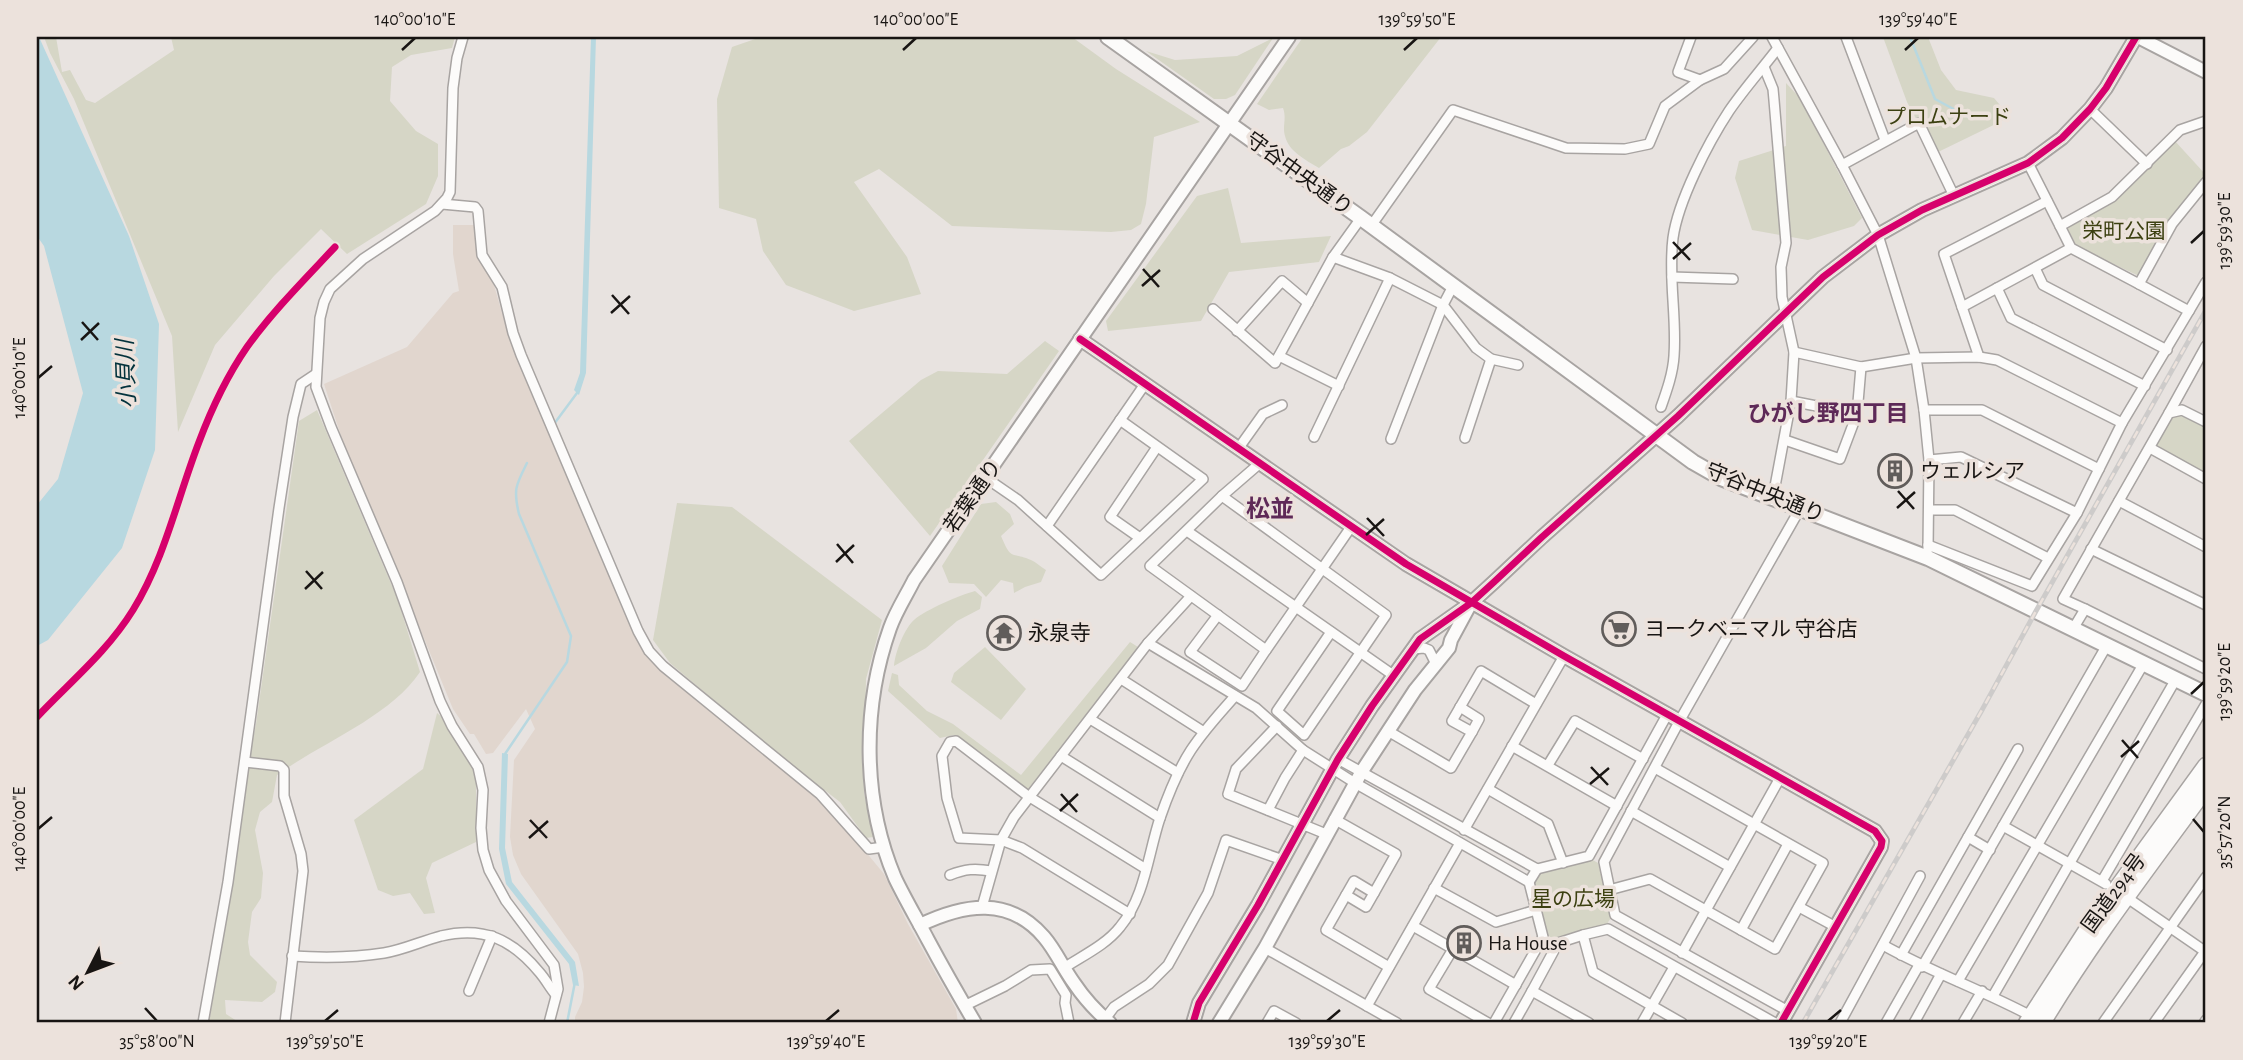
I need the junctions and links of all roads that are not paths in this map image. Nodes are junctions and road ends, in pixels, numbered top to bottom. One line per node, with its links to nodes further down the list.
1 (463, 37): 26 (street)
2 (1108, 37): 10 (main road, 守谷中央通り)
3 (1289, 37): 18 (street, 若葉通り)
4 (1691, 37): 15 (street)
5 (1738, 37): 11 (street)
6 (1753, 37): 11 (street)
7 (1772, 37): 12 (street)
8 (1846, 37): 19 (street)
9 (2137, 37): 14 (street); 16 (street)
10 (1126, 44): 18 (main road, 守谷中央通り)
11 (1744, 47): 15 (street)
12 (1778, 48): 13 (street); 22 (street)
13 (1764, 67): 33 (street); 45 (street)
14 (2206, 72)
15 (1700, 80): 27 (street)
16 (2090, 109): 20 (street); 21 (street)
17 (2206, 121): 21 (street)
18 (1229, 124): 27 (main road, 守谷中央通り); 47 (street, 若葉通り)
19 (1885, 140): 22 (street); 24 (street)
20 (2028, 163): 24 (street); 25 (street)
21 (2147, 164): 28 (street)
22 (1842, 165): 29 (street)
23 (2205, 187): 37 (street)
24 (1954, 196): 29 (street)
25 (2048, 201): 28 (street); 42 (street)
26 (442, 204): 57 (street); 161 (street)
27 (1366, 222): 31 (street); 38 (main road, 守谷中央通り)
28 (2060, 226): 30 (street)
29 (1878, 235): 45 (street); 53 (street)
30 (2071, 248): 32 (street); 37 (street)
31 (1333, 257): 34 (street); 40 (street)
32 (2035, 268): 39 (street); 49 (street)
33 (1672, 277): 35 (street); 63 (street)
34 (1390, 278): 41 (street); 60 (street)
35 (1733, 279)
36 (2206, 282): 44 (street)
37 (2139, 284): 44 (street)
38 (1454, 286): 41 (street); 70 (main road, 守谷中央通り)
39 (1997, 288): 42 (street); 59 (street)
40 (1308, 303): 46 (street); 51 (street)
41 (1443, 305): 54 (street); 73 (street)
42 (1962, 307): 52 (street)
43 (1213, 309): 46 (street)
44 (2189, 312): 49 (street)
45 (1785, 313): 50 (street); 70 (street)
46 (1237, 331): 51 (street)
47 (1080, 339): 58 (street); 81 (street, 若葉通り)
48 (2206, 346): 66 (street)
49 (2167, 350): 59 (street)
50 (1794, 352): 56 (street); 61 (street)
51 (1279, 356): 60 (street)
52 (1979, 357): 53 (street); 69 (street)
53 (1916, 358): 56 (street); 64 (street)
54 (1491, 359): 55 (street); 72 (street)
55 (1518, 365)
56 (1861, 367): 65 (street)
57 (316, 373): 135 (street); 208 (street)
58 (1145, 384): 67 (street); 77 (street)
59 (2145, 386): 69 (street)
60 (1339, 387): 71 (street)
61 (1790, 401): 65 (street); 74 (street)
62 (1282, 405): 77 (street)
63 (1661, 407)
64 (1924, 410): 78 (street); 80 (street)
65 (1857, 414): 74 (street)
66 (2169, 414): 68 (street); 76 (street)
67 (1120, 420): 75 (street); 89 (street)
68 (2206, 422)
69 (2122, 423): 80 (street)
70 (1657, 435): 84 (main road, 守谷中央通り); 99 (street)
71 (1314, 437)
72 (1465, 438)
73 (1391, 439)
74 (1784, 440): 84 (street)
75 (1157, 447): 92 (street); 92 (street)
76 (2150, 448): 82 (street); 85 (street)
77 (1238, 449): 79 (street)
78 (1929, 460): 87 (street); 88 (street)
79 (1259, 464): 83 (street); 90 (street)
80 (2099, 469): 88 (street)
81 (986, 478): 89 (street); 161 (street, 若葉通り)
82 (2206, 478)
83 (1222, 496): 91 (street); 97 (street)
84 (1773, 497): 86 (main road, 守谷中央通り)
85 (2119, 501): 93 (street); 94 (street)
86 (1801, 508): 95 (main road, 守谷中央通り); 125 (street)
87 (1929, 510): 95 (street); 96 (street)
88 (2077, 513): 96 (street)
89 (1047, 526): 92 (street)
90 (1351, 527): 97 (street); 99 (street)
91 (1187, 530): 98 (street); 101 (street)
92 (1140, 538)
93 (2206, 547)
94 (2091, 549): 100 (street); 102 (street)
95 (1928, 551): 96 (street); 104 (main road, 守谷中央通り)
96 (2048, 558)
97 (1323, 570): 101 (street); 110 (street)
98 (1192, 596): 103 (street); 106 (street)
99 (1471, 603): 108 (street); 111 (street); 113 (street)
100 (2206, 604)
101 (1296, 608): 105 (street); 109 (street)
102 (2085, 609): 104 (street); 114 (street)
103 (1217, 615): 109 (street); 109 (street)
104 (2073, 629): 107 (main road, 守谷中央通り)
105 (1331, 632): 110 (street); 110 (street)
106 (1148, 643): 116 (street); 119 (street)
107 (2107, 645): 112 (main road, 守谷中央通り); 153 (street)
108 (1413, 649): 113 (street); 115 (street)
109 (1266, 650)
110 (1360, 652): 115 (street)
111 (1564, 656): 120 (street); 123 (street)
112 (2144, 663): 117 (main road, 守谷中央通り); 160 (street)
113 (1436, 664): 127 (street)
114 (2206, 669)
115 (1393, 675): 136 (street)
116 (1121, 679): 124 (street); 128 (street)
117 (2176, 679): 118 (main road, 守谷中央通り); 165 (street)
118 (2206, 694)
119 (1235, 696): 126 (street); 128 (street)
120 (1536, 704): 122 (street); 130 (street)
121 (2206, 704): 176 (street)
122 (1460, 708): 129 (street); 129 (street)
123 (1668, 713): 125 (street); 134 (street)
124 (1090, 719): 133 (street); 140 (street)
125 (1680, 720): 139 (street); 142 (street)
126 (1277, 726): 132 (street); 147 (street)
127 (1388, 731): 129 (street); 141 (street)
128 (1204, 732): 140 (street)
129 (1472, 732)
130 (1512, 746): 137 (street); 143 (street)
131 (2018, 749): 156 (street)
132 (1303, 750): 136 (street); 147 (street)
133 (1061, 756): 145 (street); 149 (street)
134 (1643, 759): 137 (street); 146 (street)
135 (245, 762): 196 (street); 216 (street)
136 (1335, 763): 141 (street); 151 (street)
137 (1548, 765): 146 (street)
138 (2206, 766): 176 (highway, 国道294号)
139 (1654, 768): 148 (street); 152 (street)
140 (1178, 773): 149 (street)
141 (1358, 777): 150 (street); 154 (street); 158 (street)
142 (1780, 778): 152 (street); 186 (street)
143 (1488, 789): 154 (street); 164 (street)
144 (2206, 789): 176 (highway, 国道294号)
145 (1028, 796): 157 (street); 157 (street); 167 (street)
146 (1617, 806): 164 (street)
147 (1268, 810): 151 (street)
148 (1631, 811): 166 (street); 175 (street)
149 (1160, 818): 167 (street)
150 (1334, 819): 155 (street); 177 (street)
151 (1303, 824): 155 (street); 163 (street)
152 (1754, 824): 159 (street); 166 (street)
153 (2003, 826): 160 (street); 162 (street)
154 (1464, 830): 168 (street)
155 (1326, 834): 192 (street)
156 (1968, 837): 162 (street); 197 (street)
157 (1001, 840): 169 (street); 183 (street)
158 (1460, 843): 173 (street); 174 (street)
159 (1788, 844): 179 (street); 188 (street)
160 (2037, 846): 165 (street); 203 (street)
161 (884, 847): 184 (street, 若葉通り)
162 (1990, 850): 198 (street)
163 (1283, 860): 214 (street); 221 (street)
164 (1563, 863): 168 (street)
165 (2069, 864): 176 (street); 209 (street)
166 (1730, 867): 182 (street)
167 (1146, 869): 183 (street)
168 (1537, 869): 173 (street)
169 (991, 871): 170 (street); 180 (street)
170 (950, 875)
171 (1920, 876): 191 (street)
172 (2206, 877): 187 (street)
173 (1529, 882): 181 (street)
174 (1434, 888): 181 (street); 185 (street)
175 (1609, 890): 182 (street); 195 (street)
176 (2115, 890): 187 (street); 215 (highway, 国道294号)
177 (1374, 893): 178 (street); 178 (street)
178 (1346, 895): 199 (street)
179 (1799, 906): 186 (street); 188 (street)
180 (982, 907): 184 (street); 201 (street)
181 (1536, 910): 204 (street)
182 (1706, 910): 188 (street); 195 (street)
183 (1130, 914): 201 (street)
184 (920, 925): 210 (street, 若葉通り)
185 (1413, 926): 193 (street); 199 (street)
186 (1836, 927): 213 (street)
187 (2171, 928): 194 (street); 238 (street)
188 (1741, 930)
189 (1583, 934): 200 (street); 206 (street); 212 (street)
190 (492, 936): 196 (street); 205 (street); 208 (street)
191 (1883, 945): 197 (street); 234 (street)
192 (1265, 948): 211 (street); 222 (street)
193 (1453, 949): 204 (street); 226 (street)
194 (2206, 951): 239 (street)
195 (1682, 953): 213 (street)
196 (292, 956): 217 (street)
197 (1901, 956): 198 (street)
198 (1920, 966): 202 (street); 235 (street)
199 (1389, 967): 211 (street)
200 (1674, 967): 212 (street); 232 (street)
201 (1064, 968): 214 (street)
202 (1941, 974): 203 (street); 236 (street)
203 (1958, 981): 207 (street)
204 (1516, 985): 227 (street)
205 (469, 991)
206 (1532, 991): 228 (street); 229 (street)
207 (1982, 991): 209 (street); 237 (street)
208 (556, 995): 218 (street)
209 (1993, 996): 215 (street)
210 (964, 1006): 219 (street, 若葉通り); 220 (street)
211 (1367, 1006): 225 (street)
212 (1652, 1006): 230 (street); 231 (street)
213 (1788, 1011): 233 (street)
214 (1108, 1021)
215 (2037, 1022)
216 (203, 1023)
217 (285, 1023)
218 (550, 1023)
219 (975, 1023)
220 (1069, 1023)
221 (1193, 1023)
222 (1219, 1023)
223 (1267, 1023): 224 (street)
224 (1296, 1023)
225 (1397, 1023)
226 (1488, 1023)
227 (1494, 1023)
228 (1514, 1023)
229 (1589, 1023)
230 (1642, 1023)
231 (1682, 1023)
232 (1775, 1023)
233 (1781, 1023)
234 (1840, 1023)
235 (1886, 1023)
236 (1914, 1023)
237 (1963, 1023)
238 (2103, 1023)
239 (2154, 1023)

